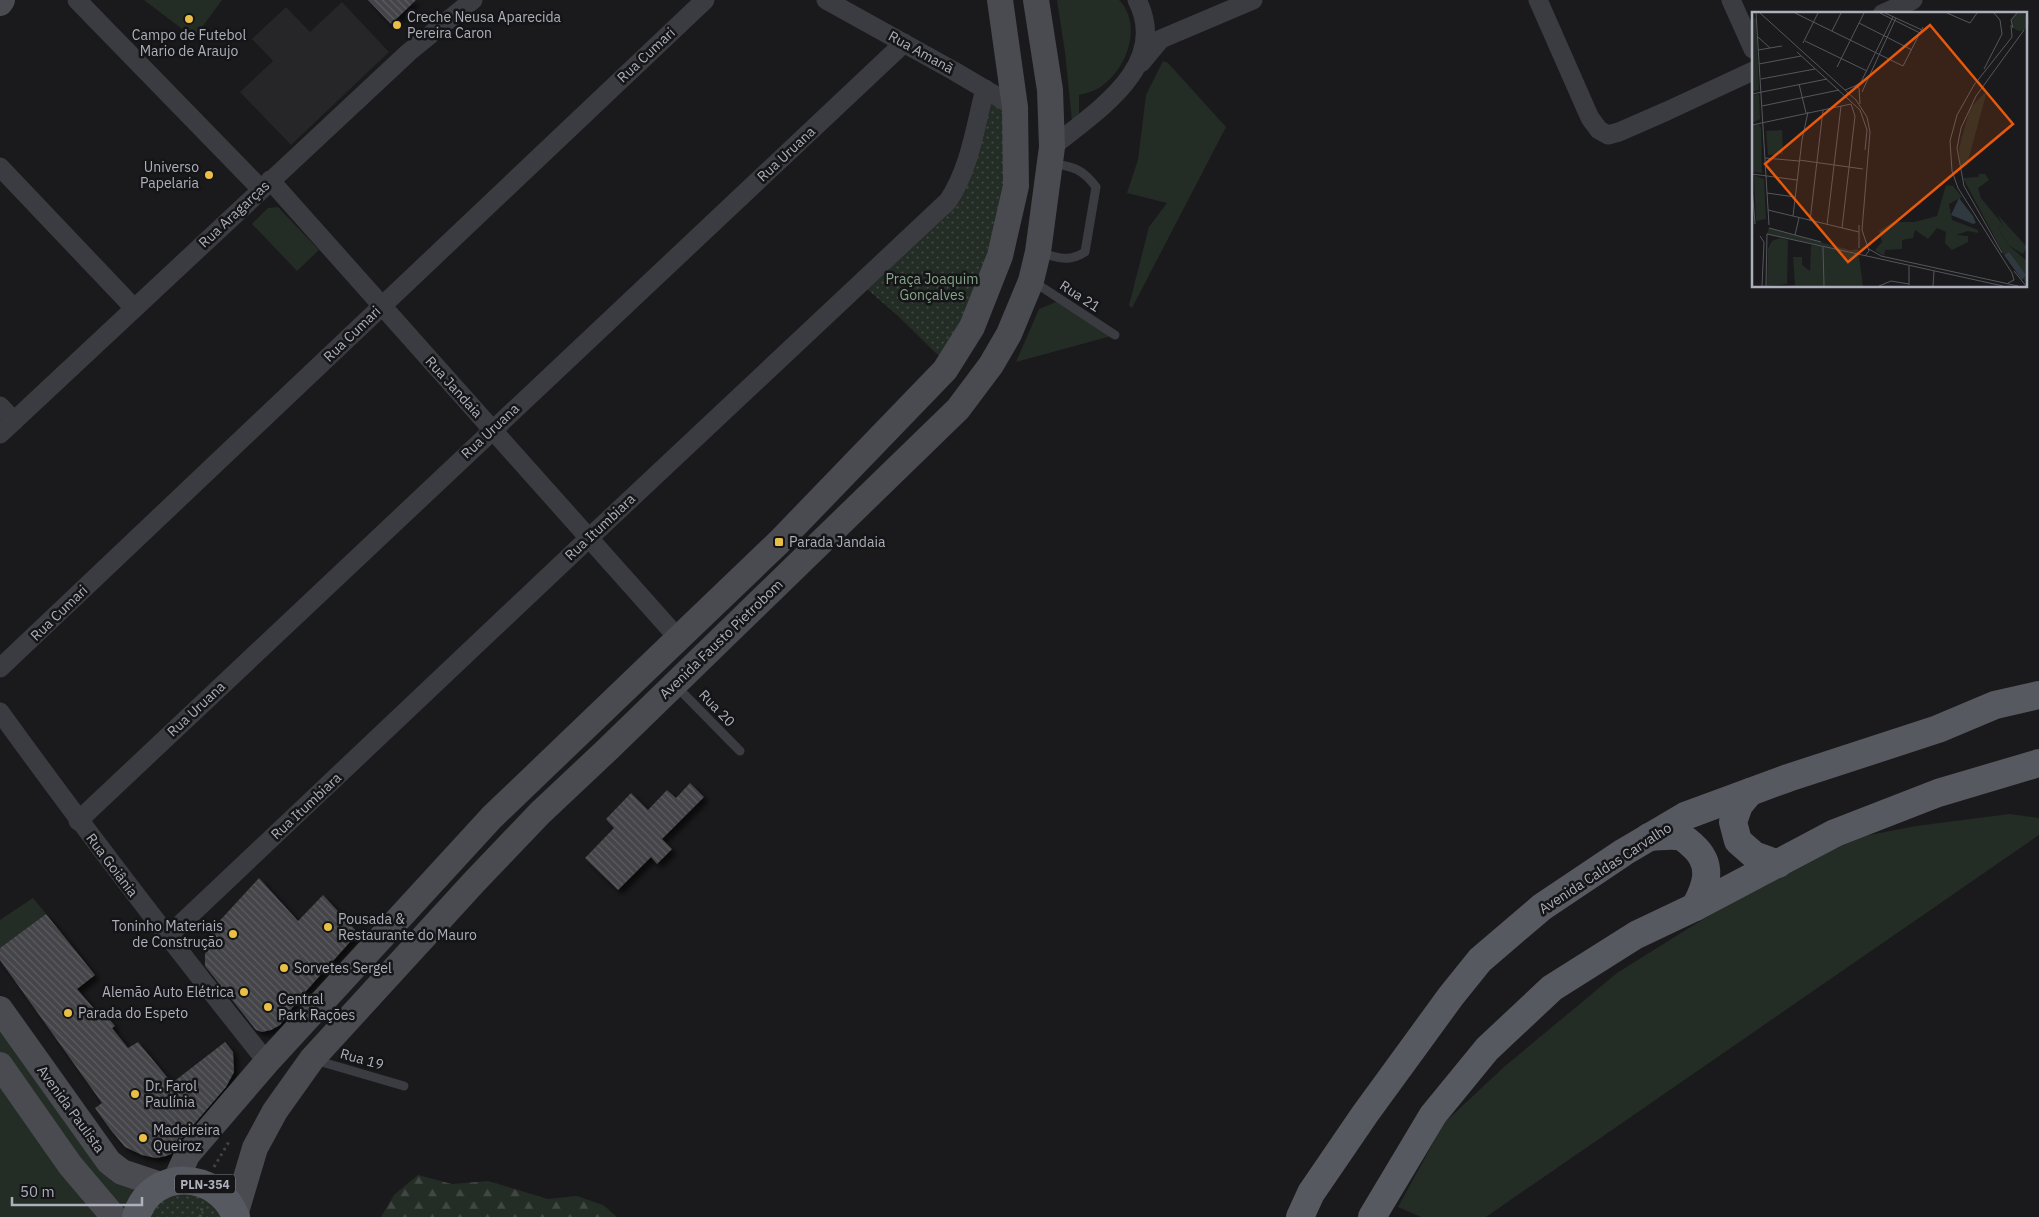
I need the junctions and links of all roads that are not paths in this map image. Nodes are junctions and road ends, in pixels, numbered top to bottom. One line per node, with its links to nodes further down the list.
1 (2, 0): 13 (main road)
2 (77, 0): 23 (street, Rua Jandaia)
3 (473, 0): 23 (street, Rua Aragarças)
4 (705, 0): 26 (street, Rua Cumari)
5 (826, 0): 15 (street, Rua Amanã)
6 (1000, 0): 20 (main road)
7 (1036, 0): 21 (main road, Avenida Fausto Pietrobom)
8 (1137, 0): 17 (street)
9 (1253, 0): 17 (street)
10 (1538, 0): 18 (street)
11 (1731, 0): 16 (street)
12 (1913, 0): 14 (street)
13 (0, 3)
14 (1886, 12)
15 (904, 43): 19 (street, Rua Amanã); 31 (street, Rua Uruana)
16 (1752, 47)
17 (1137, 68): 21 (street)
18 (1752, 71)
19 (985, 89): 20 (street, Rua Amanã); 33 (street, Rua Itumbiara)
20 (1015, 107): 34 (main road)
21 (1051, 155): 24 (main road, Avenida Fausto Pietrobom); 24 (lane)
22 (0, 167): 27 (street)
23 (265, 184): 26 (street, Rua Jandaia); 27 (street, Rua Aragarças)
24 (1038, 252): 25 (main road, Avenida Fausto Pietrobom)
25 (1031, 281): 28 (lane, Rua 21); 36 (main road, Avenida Fausto Pietrobom)
26 (381, 306): 31 (street, Rua Jandaia); 35 (street, Rua Cumari)
27 (134, 308): 30 (street, Rua Aragarças)
28 (1115, 335)
29 (0, 406): 30 (street)
30 (14, 421): 32 (street, Rua Aragarças)
31 (492, 430): 33 (street, Rua Jandaia); 42 (street, Rua Uruana)
32 (0, 434)
33 (589, 538): 34 (street, Rua Jandaia); 46 (street, Rua Itumbiara)
34 (678, 638): 49 (main road)
35 (0, 668)
36 (674, 685): 39 (lane, Rua 20); 48 (main road, Avenida Fausto Pietrobom)
37 (2039, 695): 41 (main road, Avenida Caldas Carvalho)
38 (0, 712): 42 (street, Rua Goiânia)
39 (740, 752)
40 (2039, 763): 44 (main road)
41 (1750, 792): 43 (main road, Avenida Caldas Carvalho); 44 (main road)
42 (78, 821): 46 (street, Rua Goiânia)
43 (1648, 837): 45 (main road); 56 (main road, Avenida Caldas Carvalho)
44 (1778, 864): 45 (main road)
45 (1695, 907): 57 (main road)
46 (167, 937): 49 (street, Rua Goiânia)
47 (0, 1009): 52 (main road, Avenida Paulista / PLN-354)
48 (312, 1059): 51 (lane, Rua 19); 53 (main road, Avenida Fausto Pietrobom)
49 (267, 1062): 52 (main road)
50 (0, 1065): 54 (main road)
51 (404, 1086)
52 (169, 1183): 53 (main road, PLN-354); 55 (main road)
53 (235, 1216)
54 (114, 1217)
55 (136, 1217)
56 (1300, 1217)
57 (1372, 1217)

